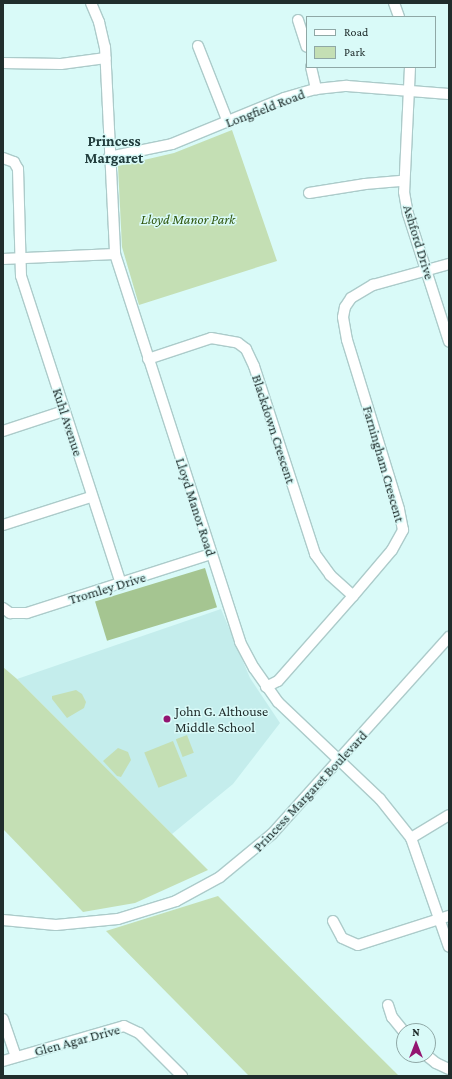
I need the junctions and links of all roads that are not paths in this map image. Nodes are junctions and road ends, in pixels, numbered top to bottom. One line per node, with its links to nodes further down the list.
1 (91, 3): 7 (street, Lloyd Manor Road)
2 (394, 3): 3 (street)
3 (399, 16)
4 (298, 20): 5 (street)
5 (306, 43)
6 (198, 46): 14 (street)
7 (106, 58): 8 (street); 15 (street, Lloyd Manor Road)
8 (3, 63)
9 (311, 68): 11 (street)
10 (410, 68): 12 (street, Ashford Drive)
11 (316, 89): 12 (street, Longfield Road); 14 (street, Longfield Road)
12 (408, 91): 13 (street, Longfield Road); 17 (street, Ashford Drive)
13 (449, 94)
14 (228, 122): 15 (street, Longfield Road)
15 (110, 157): 19 (street, Lloyd Manor Road)
16 (3, 158): 21 (street, Kuhl Avenue)
17 (404, 181): 18 (street); 23 (street, Ashford Drive)
18 (309, 194)
19 (114, 254): 21 (street); 25 (street, Lloyd Manor Road)
20 (3, 259): 21 (street)
21 (19, 260): 26 (street, Kuhl Avenue)
22 (449, 264): 23 (street, Farningham Crescent)
23 (427, 271): 24 (street, Ashford Drive); 32 (street, Farningham Crescent)
24 (449, 342)
25 (148, 359): 30 (street, Lloyd Manor Road); 32 (street, Blackdown Crescent)
26 (64, 411): 27 (street); 28 (street, Kuhl Avenue)
27 (3, 431)
28 (92, 496): 29 (street); 31 (street, Kuhl Avenue)
29 (3, 525)
30 (211, 554): 31 (street, Tromley Drive); 35 (street, Lloyd Manor Road)
31 (121, 584): 33 (street, Tromley Drive)
32 (353, 596): 35 (street, Farningham Crescent)
33 (3, 608)
34 (449, 637): 36 (street, Princess Margaret Boulevard)
35 (266, 687): 36 (street, Lloyd Manor Road)
36 (339, 760): 38 (street, Lloyd Manor Road); 40 (street, Princess Margaret Boulevard)
37 (449, 815): 38 (street)
38 (411, 838): 39 (street, Lloyd Manor Road)
39 (444, 918): 41 (street); 42 (street, Lloyd Manor Road)
40 (3, 920)
41 (333, 921)
42 (449, 947)
43 (388, 1005): 45 (street)
44 (3, 1019): 46 (street)
45 (397, 1023)
46 (16, 1057): 47 (street, Glen Agar Drive); 50 (street, Glen Agar Drive)
47 (3, 1061)
48 (436, 1063): 49 (street)
49 (449, 1068): 51 (street)
50 (182, 1076)
51 (444, 1076)

